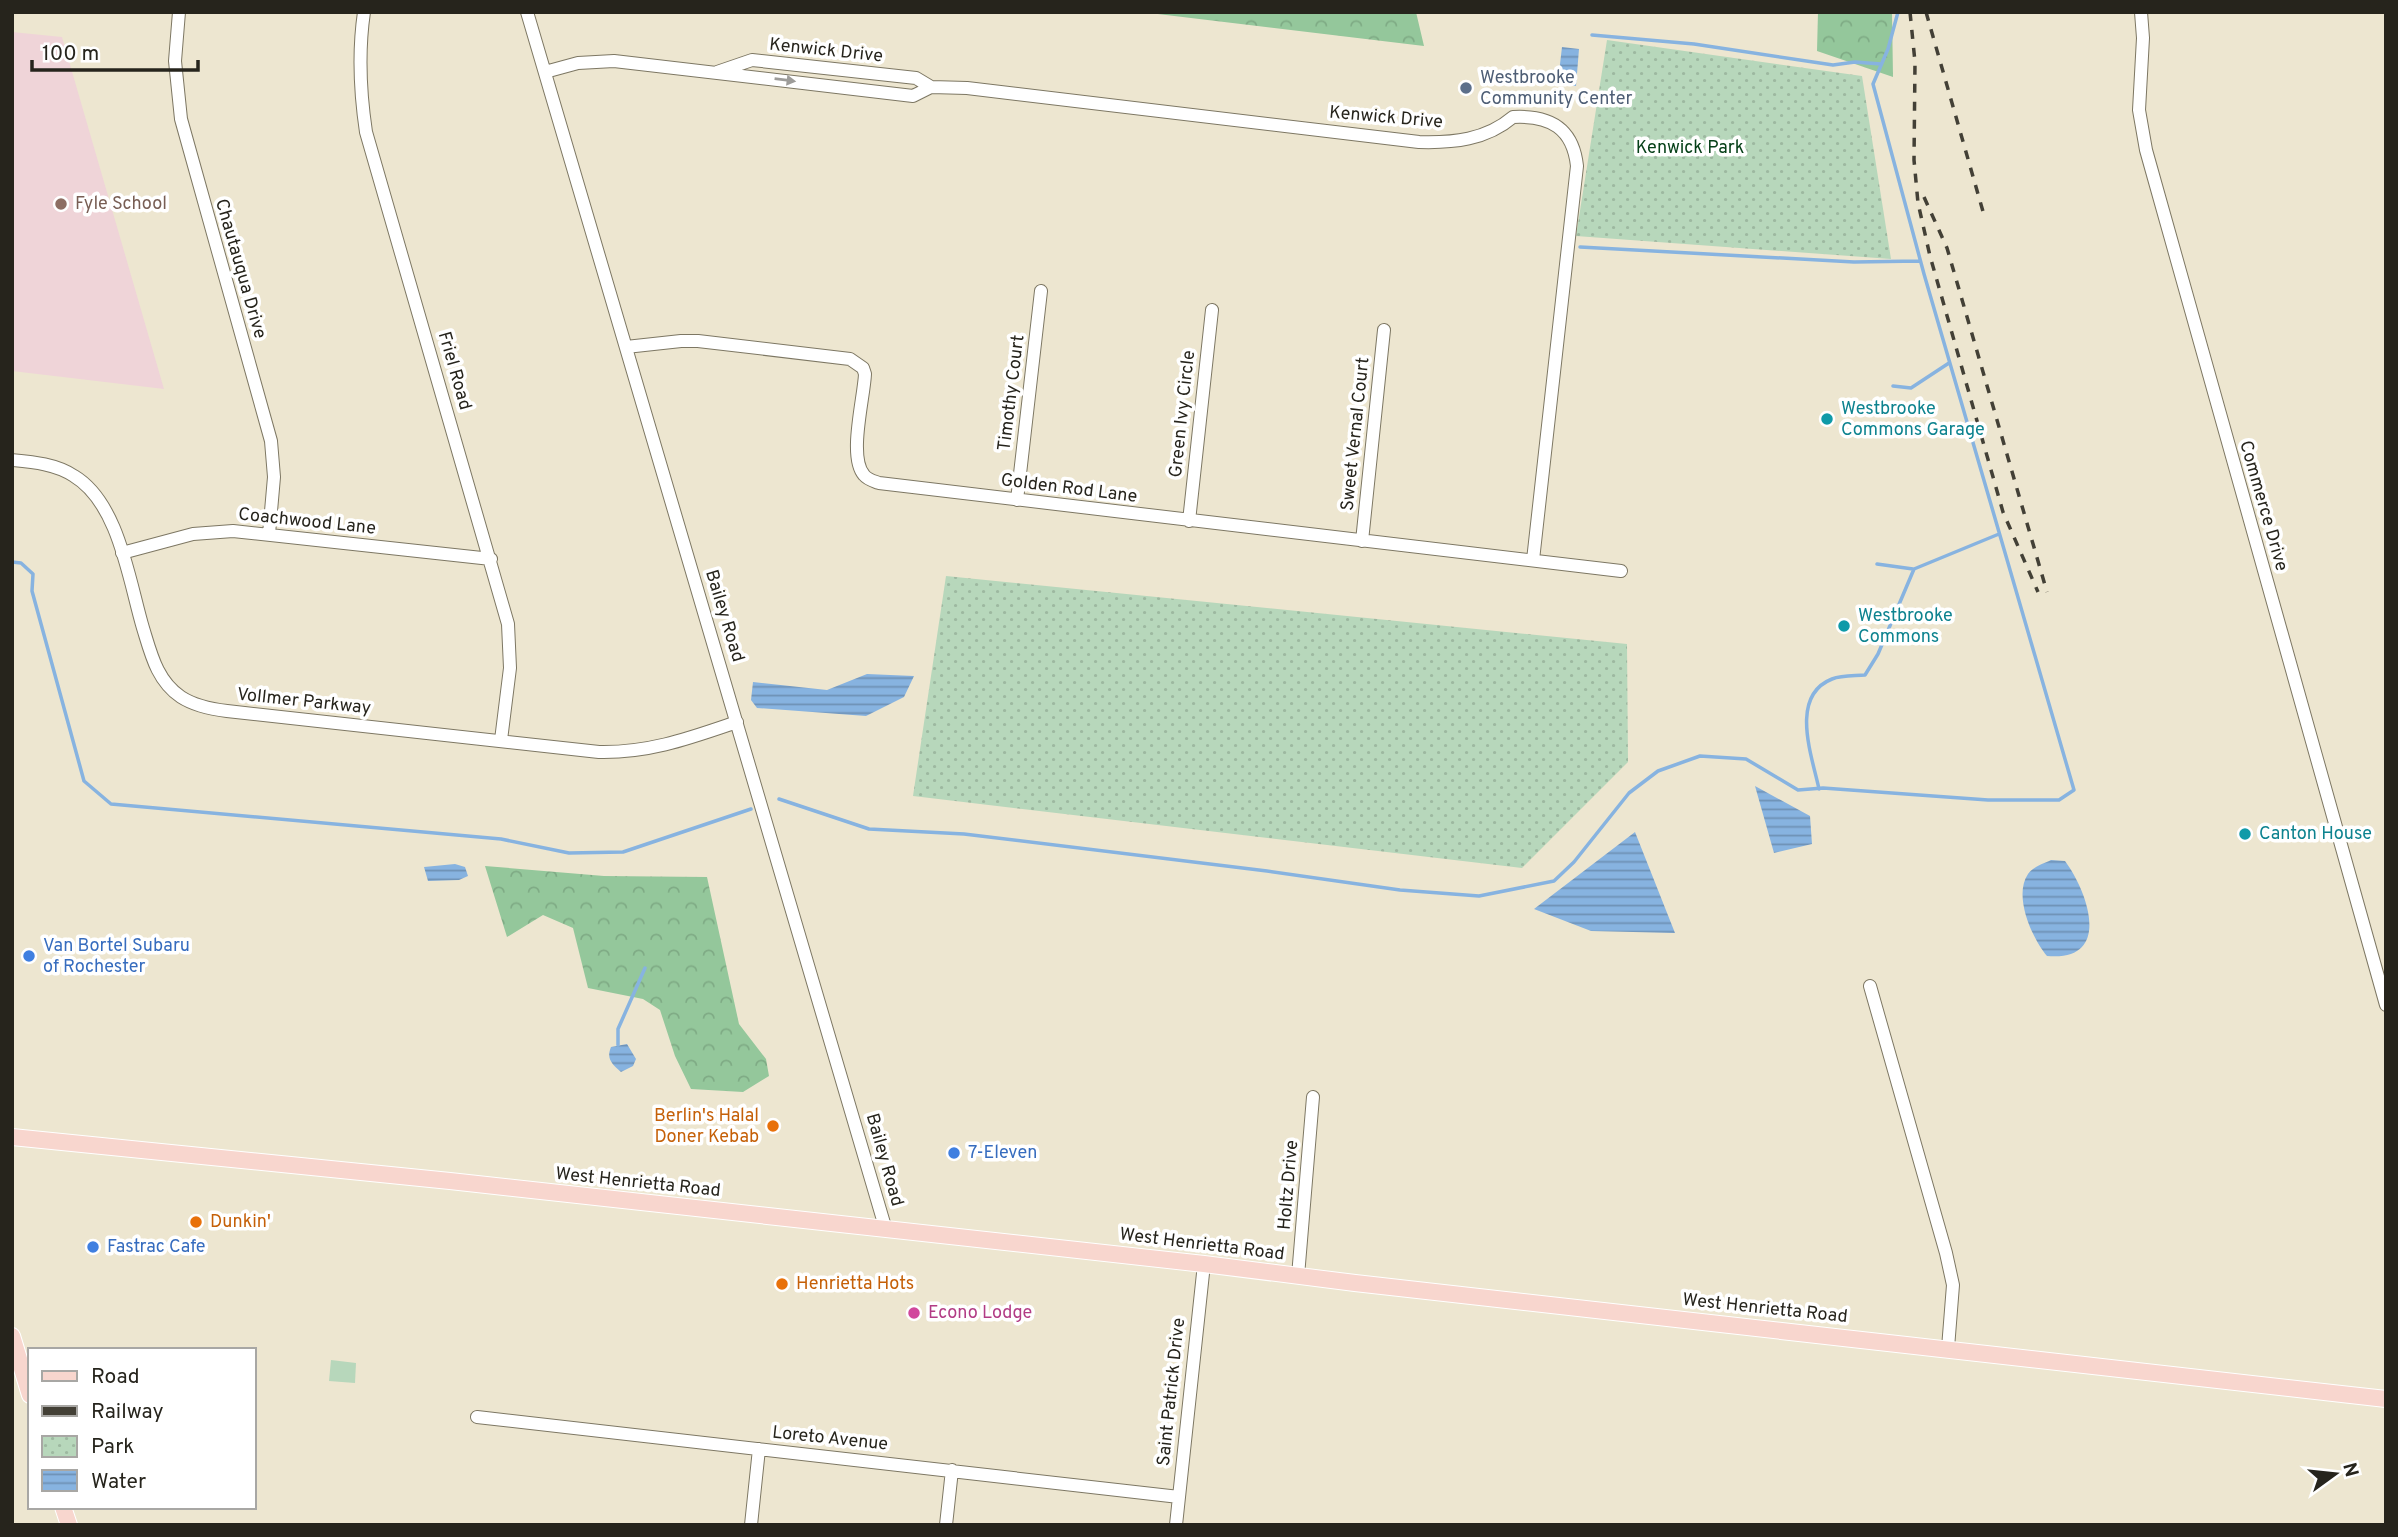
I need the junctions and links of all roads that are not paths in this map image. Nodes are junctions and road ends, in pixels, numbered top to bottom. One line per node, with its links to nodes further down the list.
1 (179, 12): 13 (street, Chautauqua Drive)
2 (363, 12): 16 (street, Friel Road)
3 (527, 12): 5 (street, Bailey Road)
4 (2141, 12): 22 (street, Commerce Drive)
5 (545, 72): 9 (street, Bailey Road); 17 (street, Kenwick Drive)
6 (1041, 291): 11 (street, Timothy Court)
7 (1212, 310): 12 (street, Green Ivy Circle)
8 (1384, 330): 14 (street, Sweet Vernal Court)
9 (626, 347): 11 (street, Golden Rod Lane); 19 (street, Bailey Road)
10 (12, 460): 15 (street, Vollmer Parkway)
11 (1017, 500): 12 (street, Golden Rod Lane)
12 (1189, 521): 14 (street, Golden Rod Lane)
13 (270, 534): 15 (street, Coachwood Lane); 16 (street, Coachwood Lane)
14 (1362, 541): 17 (street, Golden Rod Lane)
15 (122, 553): 20 (street, Vollmer Parkway)
16 (491, 559): 20 (street, Friel Road)
17 (1533, 560): 18 (street, Golden Rod Lane)
18 (1621, 570)
19 (737, 722): 20 (street, Vollmer Parkway); 25 (street, Bailey Road)
20 (501, 740)
21 (1870, 986): 29 (street)
22 (2386, 1005)
23 (1313, 1097): 27 (street, Holtz Drive)
24 (12, 1137): 25 (main road, West Henrietta Road)
25 (886, 1230): 26 (main road, West Henrietta Road)
26 (1204, 1264): 27 (main road, West Henrietta Road); 35 (street, Saint Patrick Drive)
27 (1298, 1276): 29 (main road, West Henrietta Road)
28 (12, 1336): 30 (main road)
29 (1948, 1348): 31 (main road, West Henrietta Road)
30 (28, 1388)
31 (2386, 1399)
32 (477, 1416): 33 (street, Loreto Avenue)
33 (759, 1449): 34 (street, Loreto Avenue); 36 (street)
34 (953, 1470): 35 (street, Loreto Avenue); 37 (street)
35 (1178, 1497): 38 (street, Saint Patrick Drive)
36 (751, 1525)
37 (946, 1525)
38 (1176, 1525)

